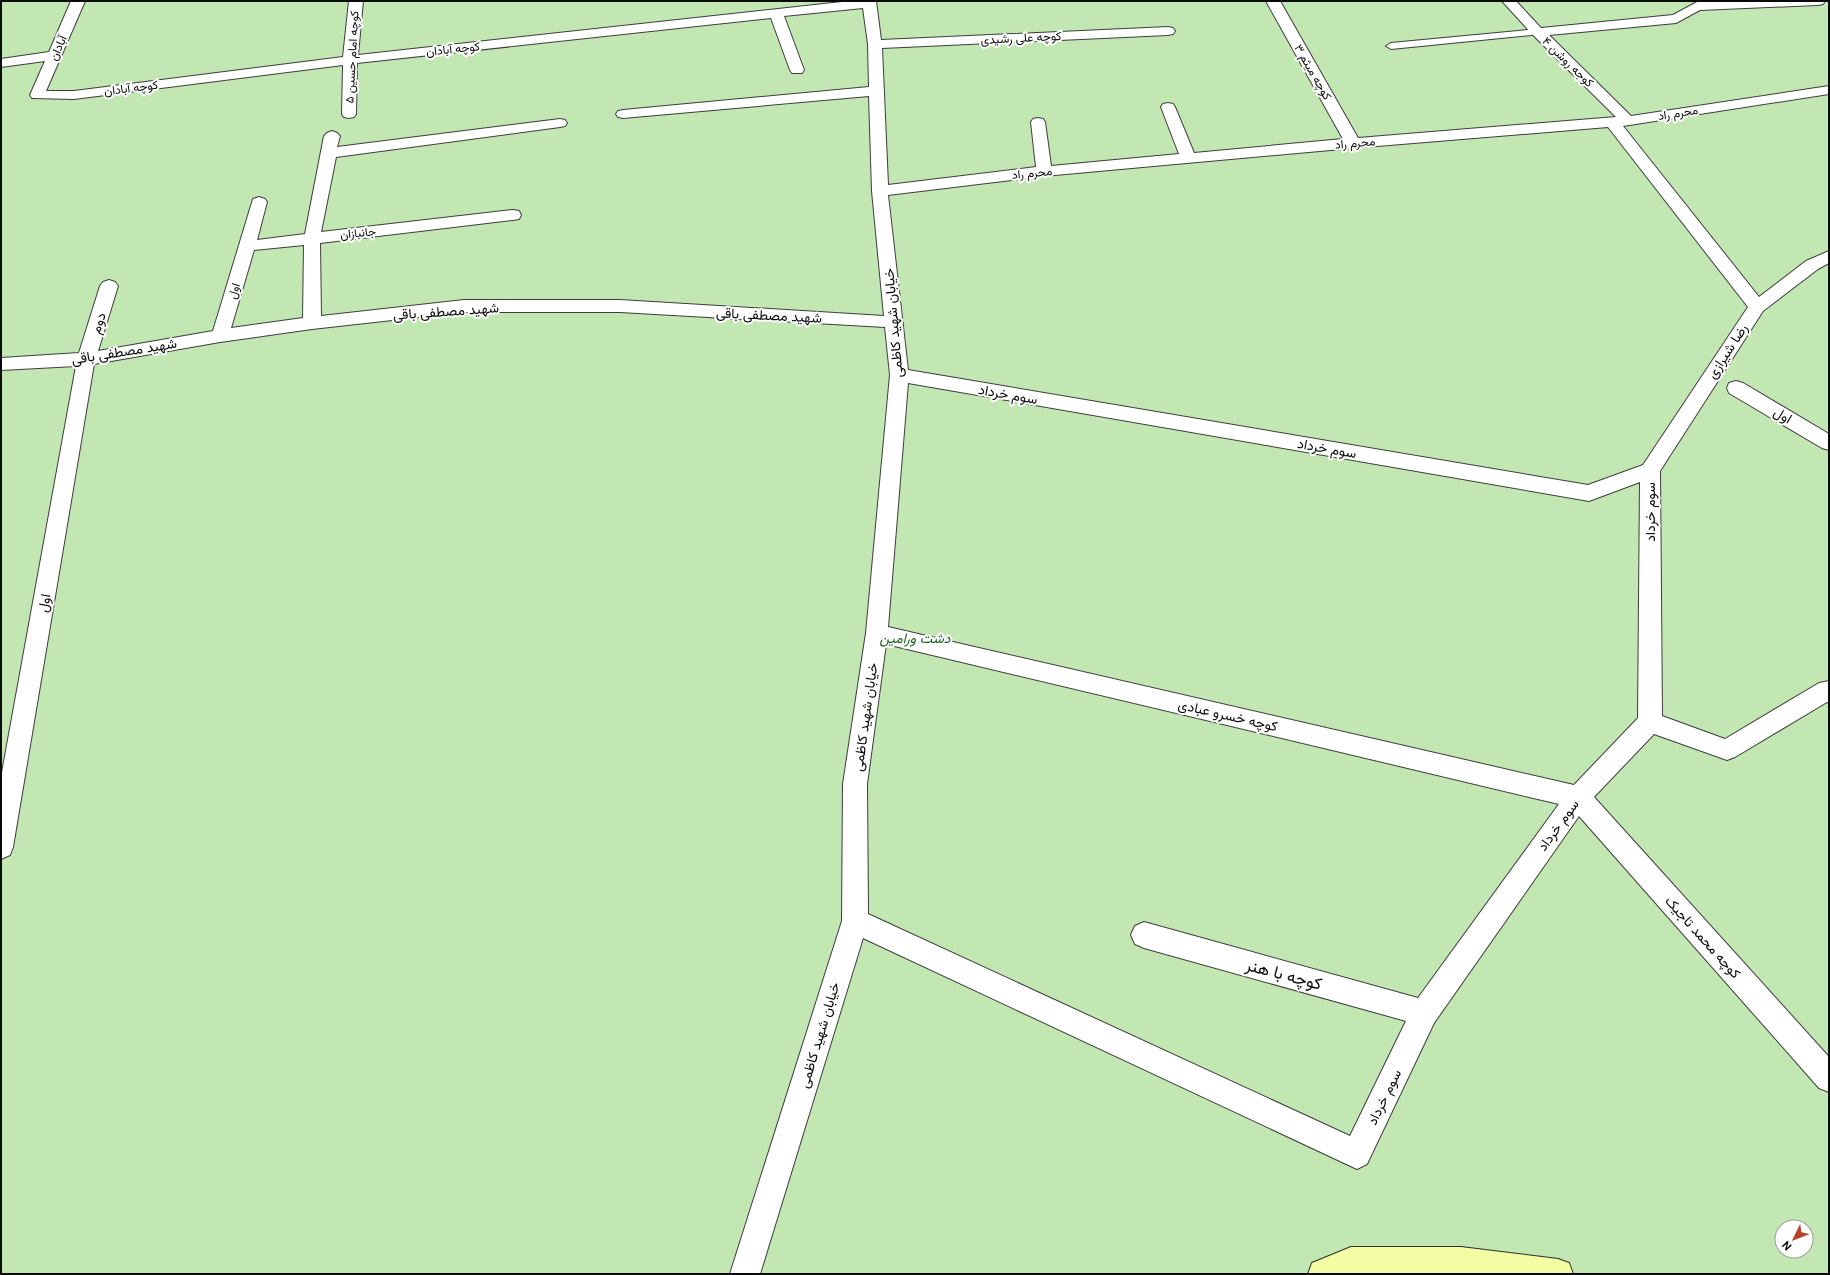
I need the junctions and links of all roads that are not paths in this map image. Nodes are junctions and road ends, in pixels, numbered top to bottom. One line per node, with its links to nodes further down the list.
1 (78, 1): 13 (street, آبادان)
2 (356, 1): 14 (street, کوچه امام حسین ۵)
3 (1273, 1): 28 (street, کوچه میثم ۳)
4 (1509, 1): 10 (street, کوجه روشن ۴)
5 (1818, 1): 7 (street)
6 (869, 2): 8 (street, کوچه آبادان); 11 (street, خیابان شهید کاظمی)
7 (1694, 4): 10 (street)
8 (776, 14): 14 (street, کوچه آبادان); 16 (street)
9 (1168, 31): 11 (street, کوچه علی رشیدی)
10 (1538, 32): 12 (lane); 23 (street, کوجه روشن ۴)
11 (875, 44): 17 (street, خیابان شهید کاظمی)
12 (1391, 46)
13 (54, 55): 15 (street); 19 (street, آبادان)
14 (350, 60): 19 (street, کوچه آبادان); 21 (street, کوچه امام حسین ۵)
15 (1, 63)
16 (797, 70)
17 (877, 90): 22 (street); 32 (street, خیابان شهید کاظمی)
18 (1829, 90): 23 (street, محرم راد)
19 (37, 95)
20 (1168, 107): 30 (street)
21 (349, 114)
22 (623, 114)
23 (1628, 121): 25 (street, محرم راد)
24 (1038, 122): 31 (street)
25 (1612, 122): 28 (street, محرم راد); 41 (street)
26 (560, 123): 29 (street)
27 (332, 136): 29 (street)
28 (1353, 143): 30 (street, محرم راد)
29 (329, 153): 35 (street)
30 (1188, 158): 31 (street, محرم راد)
31 (1044, 171): 32 (street, محرم راد)
32 (880, 191): 42 (street, خیابان شهید کاظمی)
33 (259, 202): 36 (street)
34 (513, 215): 35 (street, جانبازان)
35 (312, 238): 36 (street, جانبازان); 43 (street)
36 (247, 246): 44 (street, اول)
37 (1829, 256): 38 (street, رضا شیرازی)
38 (1812, 265): 39 (street); 41 (street, رضا شیرازی)
39 (1829, 277)
40 (109, 286): 45 (street, دوم)
41 (1757, 307): 50 (street, رضا شیرازی)
42 (893, 322): 43 (street, شهید مصطفی باقی); 47 (street, خیابان شهید کاظمی)
43 (312, 323): 44 (street, شهید مصطفی باقی)
44 (220, 336): 45 (street, شهید مصطفی باقی)
45 (86, 359): 46 (street, شهید مصطفی باقی); 55 (street, اول)
46 (1, 364)
47 (899, 375): 50 (street, سوم خرداد); 51 (street, خیابان شهید کاظمی)
48 (1736, 388): 49 (street, اول)
49 (1829, 443)
50 (1650, 470): 53 (street, سوم خرداد)
51 (878, 633): 54 (street, کوچه خسرو عبادی); 56 (street, خیابان شهید کاظمی)
52 (1829, 693): 53 (street)
53 (1650, 722): 54 (street, سوم خرداد)
54 (1578, 797): 58 (street, سوم خرداد); 59 (street, کوچه محمد تاجیک)
55 (1, 847)
56 (854, 921): 58 (street, سوم خرداد); 61 (street, خیابان شهید کاظمی)
57 (1144, 936): 58 (street, کوچه با هنر)
58 (1424, 1012)
59 (1829, 1078)
60 (1463, 1268): 62 (main road); 63 (main road)
61 (745, 1274)
62 (1323, 1274)
63 (1558, 1274)

